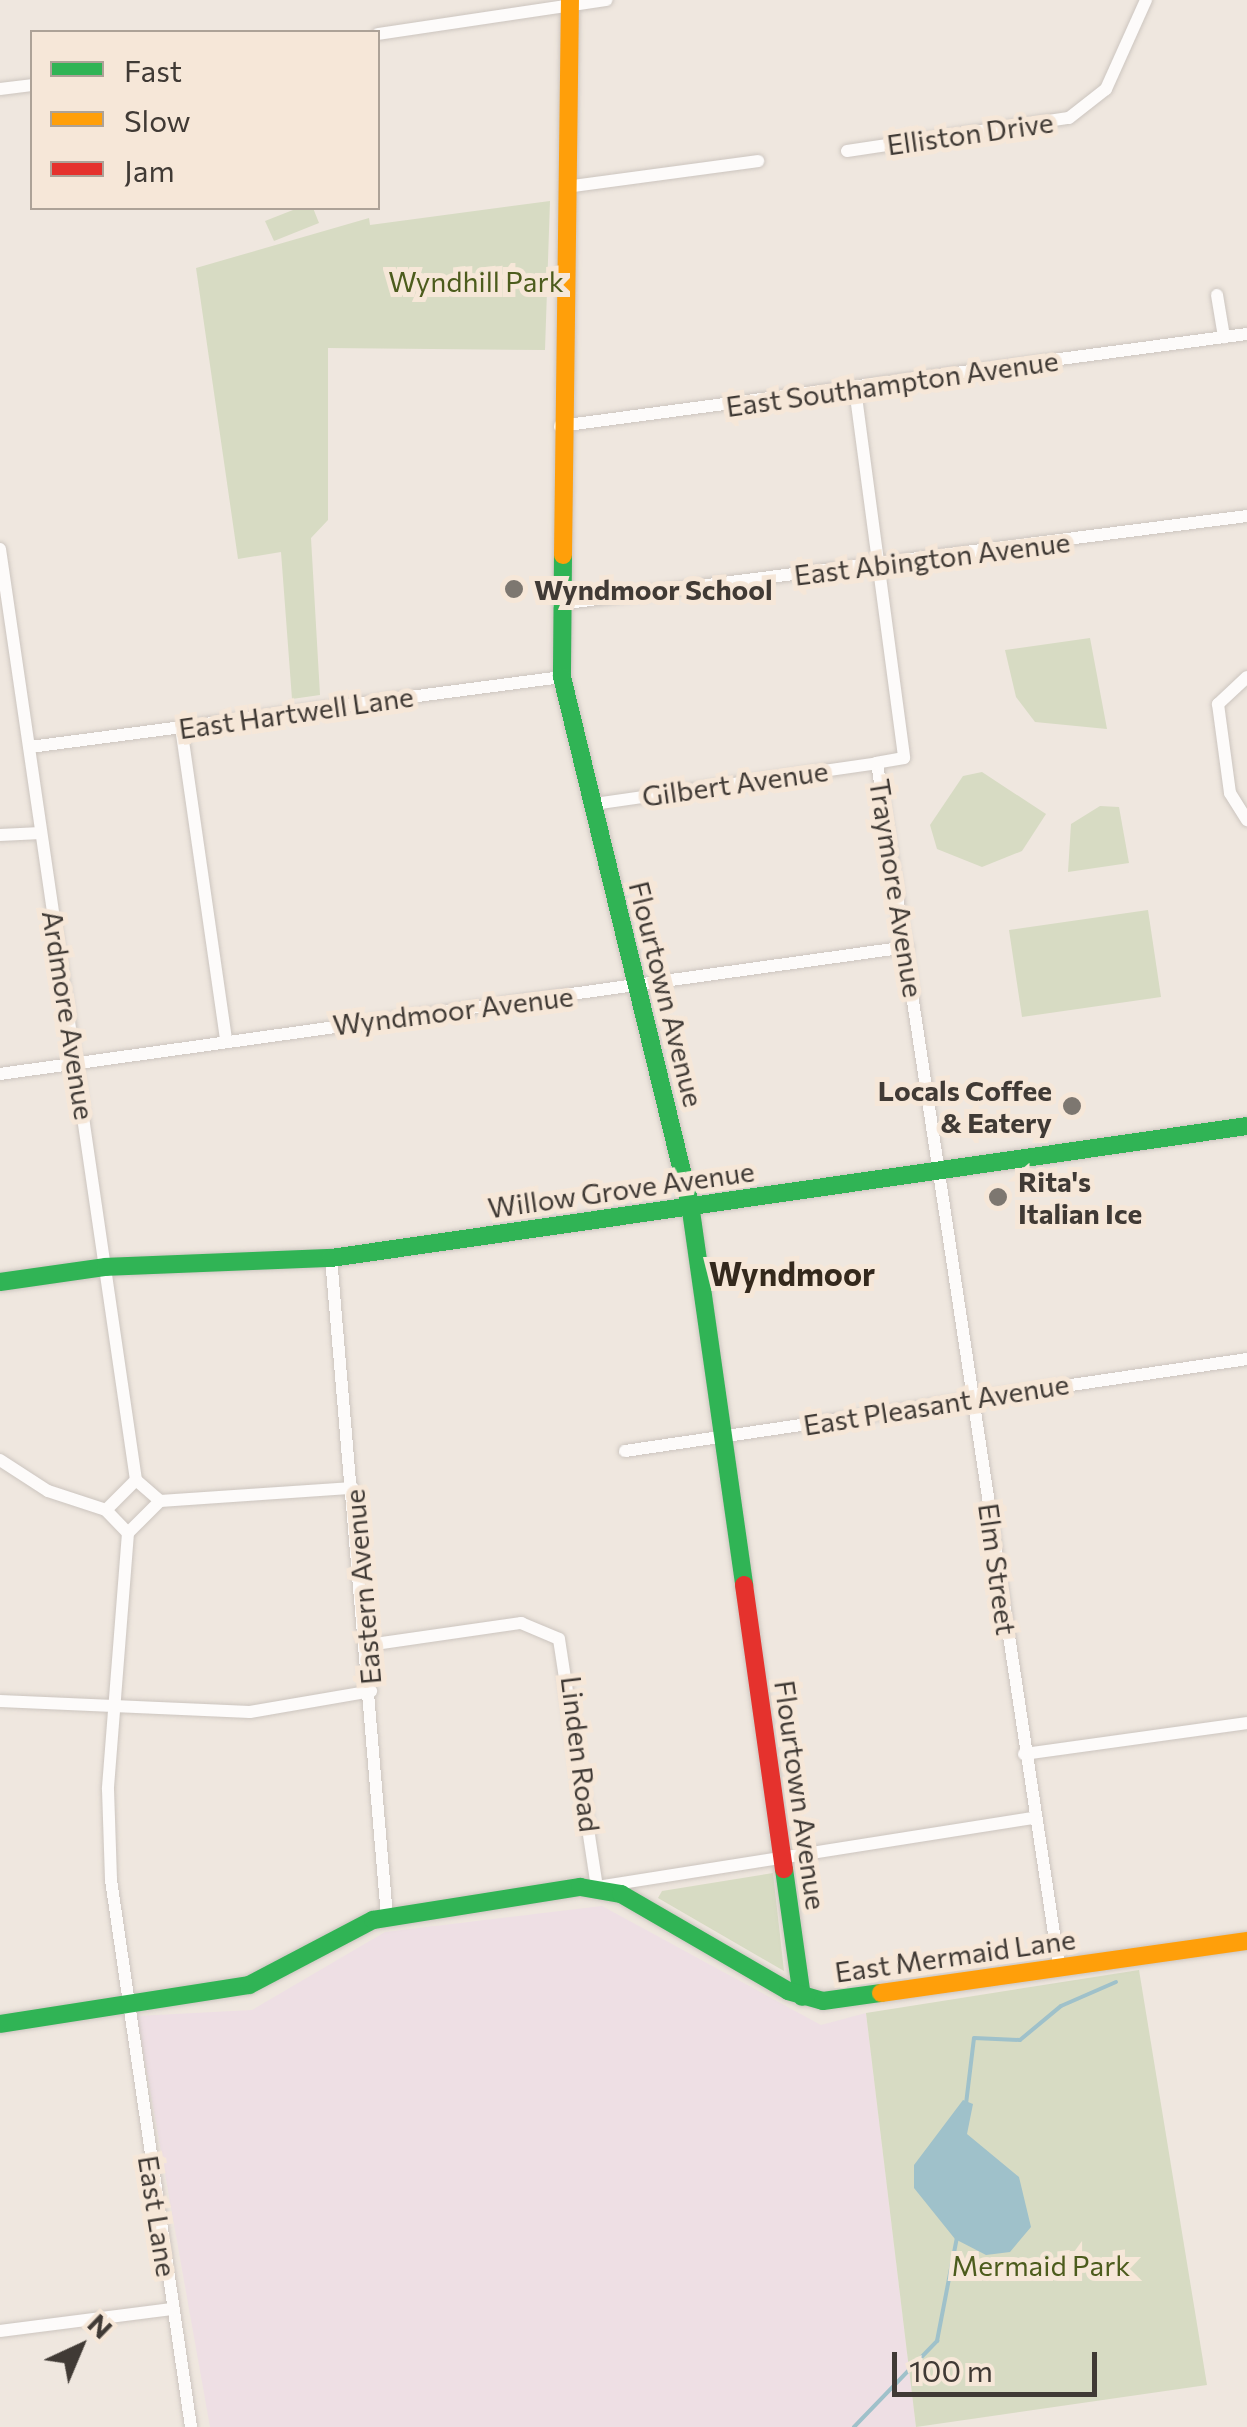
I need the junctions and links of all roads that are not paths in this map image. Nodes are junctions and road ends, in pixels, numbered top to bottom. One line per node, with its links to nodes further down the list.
1 (606, 0): 3 (street)
2 (1146, 0): 7 (street, Elliston Drive)
3 (570, 3): 4 (street); 9 (street, Flourtown Avenue)
4 (380, 34)
5 (30, 84): 6 (street)
6 (0, 89)
7 (847, 151)
8 (758, 161): 9 (street)
9 (566, 188): 14 (street, Flourtown Avenue)
10 (1217, 295): 12 (street)
11 (1247, 334): 12 (street, East Southampton Avenue)
12 (1224, 337): 13 (street, East Southampton Avenue)
13 (855, 389): 14 (street, East Southampton Avenue); 17 (street, Traymore Avenue)
14 (560, 426): 18 (street, Flourtown Avenue)
15 (1247, 516): 17 (street, East Abington Avenue)
16 (0, 549): 22 (street, Ardmore Avenue)
17 (879, 567): 18 (street, East Abington Avenue); 23 (street, Traymore Avenue)
18 (557, 604): 19 (street, Flourtown Avenue)
19 (562, 677): 21 (street, East Hartwell Lane); 24 (street, Flourtown Avenue)
20 (1247, 678): 25 (street)
21 (181, 727): 22 (street, East Hartwell Lane); 30 (street)
22 (30, 746): 26 (street, Ardmore Avenue)
23 (877, 762): 24 (street, Gilbert Avenue); 28 (street, Traymore Avenue)
24 (594, 804): 29 (street, Flourtown Avenue)
25 (1247, 820)
26 (41, 833): 27 (street); 31 (street, Ardmore Avenue)
27 (0, 835)
28 (907, 947): 29 (street, Wyndmoor Avenue); 34 (street, Traymore Avenue)
29 (635, 988): 30 (street, Wyndmoor Avenue); 35 (street, Flourtown Avenue)
30 (226, 1038): 31 (street, Wyndmoor Avenue)
31 (77, 1064): 32 (street, Wyndmoor Avenue); 37 (street, Ardmore Avenue)
32 (0, 1074)
33 (1247, 1126): 34 (street, Willow Grove Avenue)
34 (940, 1171): 35 (street, Willow Grove Avenue); 40 (street, Elm Street)
35 (690, 1204): 36 (street, Willow Grove Avenue); 41 (street, Flourtown Avenue)
36 (331, 1258): 37 (street, Willow Grove Avenue); 45 (street, Eastern Avenue)
37 (106, 1267): 38 (street, Willow Grove Avenue); 44 (street, Ardmore Avenue)
38 (0, 1282)
39 (1247, 1359): 40 (street, East Pleasant Avenue)
40 (974, 1397): 41 (street, East Pleasant Avenue); 54 (street, Elm Street)
41 (725, 1437): 42 (street, East Pleasant Avenue); 56 (street, Flourtown Avenue)
42 (625, 1451)
43 (0, 1460): 47 (street)
44 (136, 1480): 46 (street); 47 (street)
45 (353, 1488): 46 (street); 49 (street, Eastern Avenue)
46 (160, 1501): 48 (street)
47 (106, 1510): 48 (street)
48 (128, 1533): 52 (street)
49 (368, 1644): 50 (street, Eastern Avenue); 57 (street, Linden Road)
50 (371, 1691): 52 (street); 58 (street, Eastern Avenue)
51 (0, 1701): 52 (street)
52 (114, 1704): 62 (street)
53 (1247, 1723): 54 (street)
54 (1024, 1754): 55 (street, Elm Street)
55 (1035, 1818): 56 (street); 60 (street, Elm Street)
56 (781, 1859): 57 (street); 61 (street, Flourtown Avenue)
57 (597, 1887): 58 (street); 61 (street, East Mermaid Lane)
58 (386, 1916): 62 (street)
59 (1247, 1941): 60 (street, East Mermaid Lane)
60 (1059, 1967): 61 (street, East Mermaid Lane)
61 (802, 1997)
62 (126, 2004): 63 (street); 64 (street, East Lane)
63 (0, 2024)
64 (172, 2309): 65 (street); 66 (street, East Lane)
65 (0, 2332)
66 (191, 2427)

